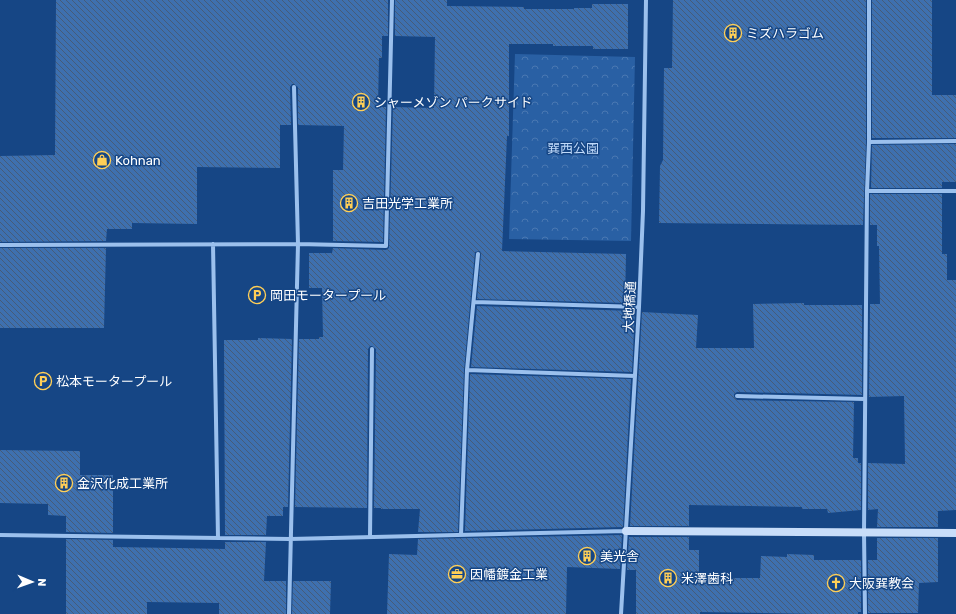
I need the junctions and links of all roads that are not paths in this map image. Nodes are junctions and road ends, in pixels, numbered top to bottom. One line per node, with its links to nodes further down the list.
1 (392, 0): 10 (street)
2 (646, 0): 14 (street, 大地橋通)
3 (869, 0): 6 (street)
4 (294, 87): 10 (street)
5 (956, 141): 6 (street)
6 (869, 142): 7 (street)
7 (867, 191): 8 (street); 19 (street)
8 (956, 191)
9 (213, 244): 10 (street); 11 (street); 26 (street)
10 (298, 244): 27 (street)
11 (0, 245)
12 (478, 254): 13 (street)
13 (474, 302): 14 (street); 16 (street)
14 (639, 307): 17 (street, 大地橋通)
15 (372, 349): 25 (street)
16 (467, 370): 17 (street); 24 (street)
17 (635, 376): 20 (street, 大地橋通)
18 (736, 396): 19 (street)
19 (865, 398): 21 (street)
20 (626, 531): 21 (street); 24 (street); 29 (street, 大地橋通)
21 (864, 532): 22 (street); 30 (street)
22 (956, 533)
23 (0, 535): 26 (street)
24 (461, 535): 25 (street)
25 (370, 537): 27 (street)
26 (218, 538): 27 (street)
27 (290, 539): 28 (street)
28 (289, 614)
29 (621, 614)
30 (865, 614)

